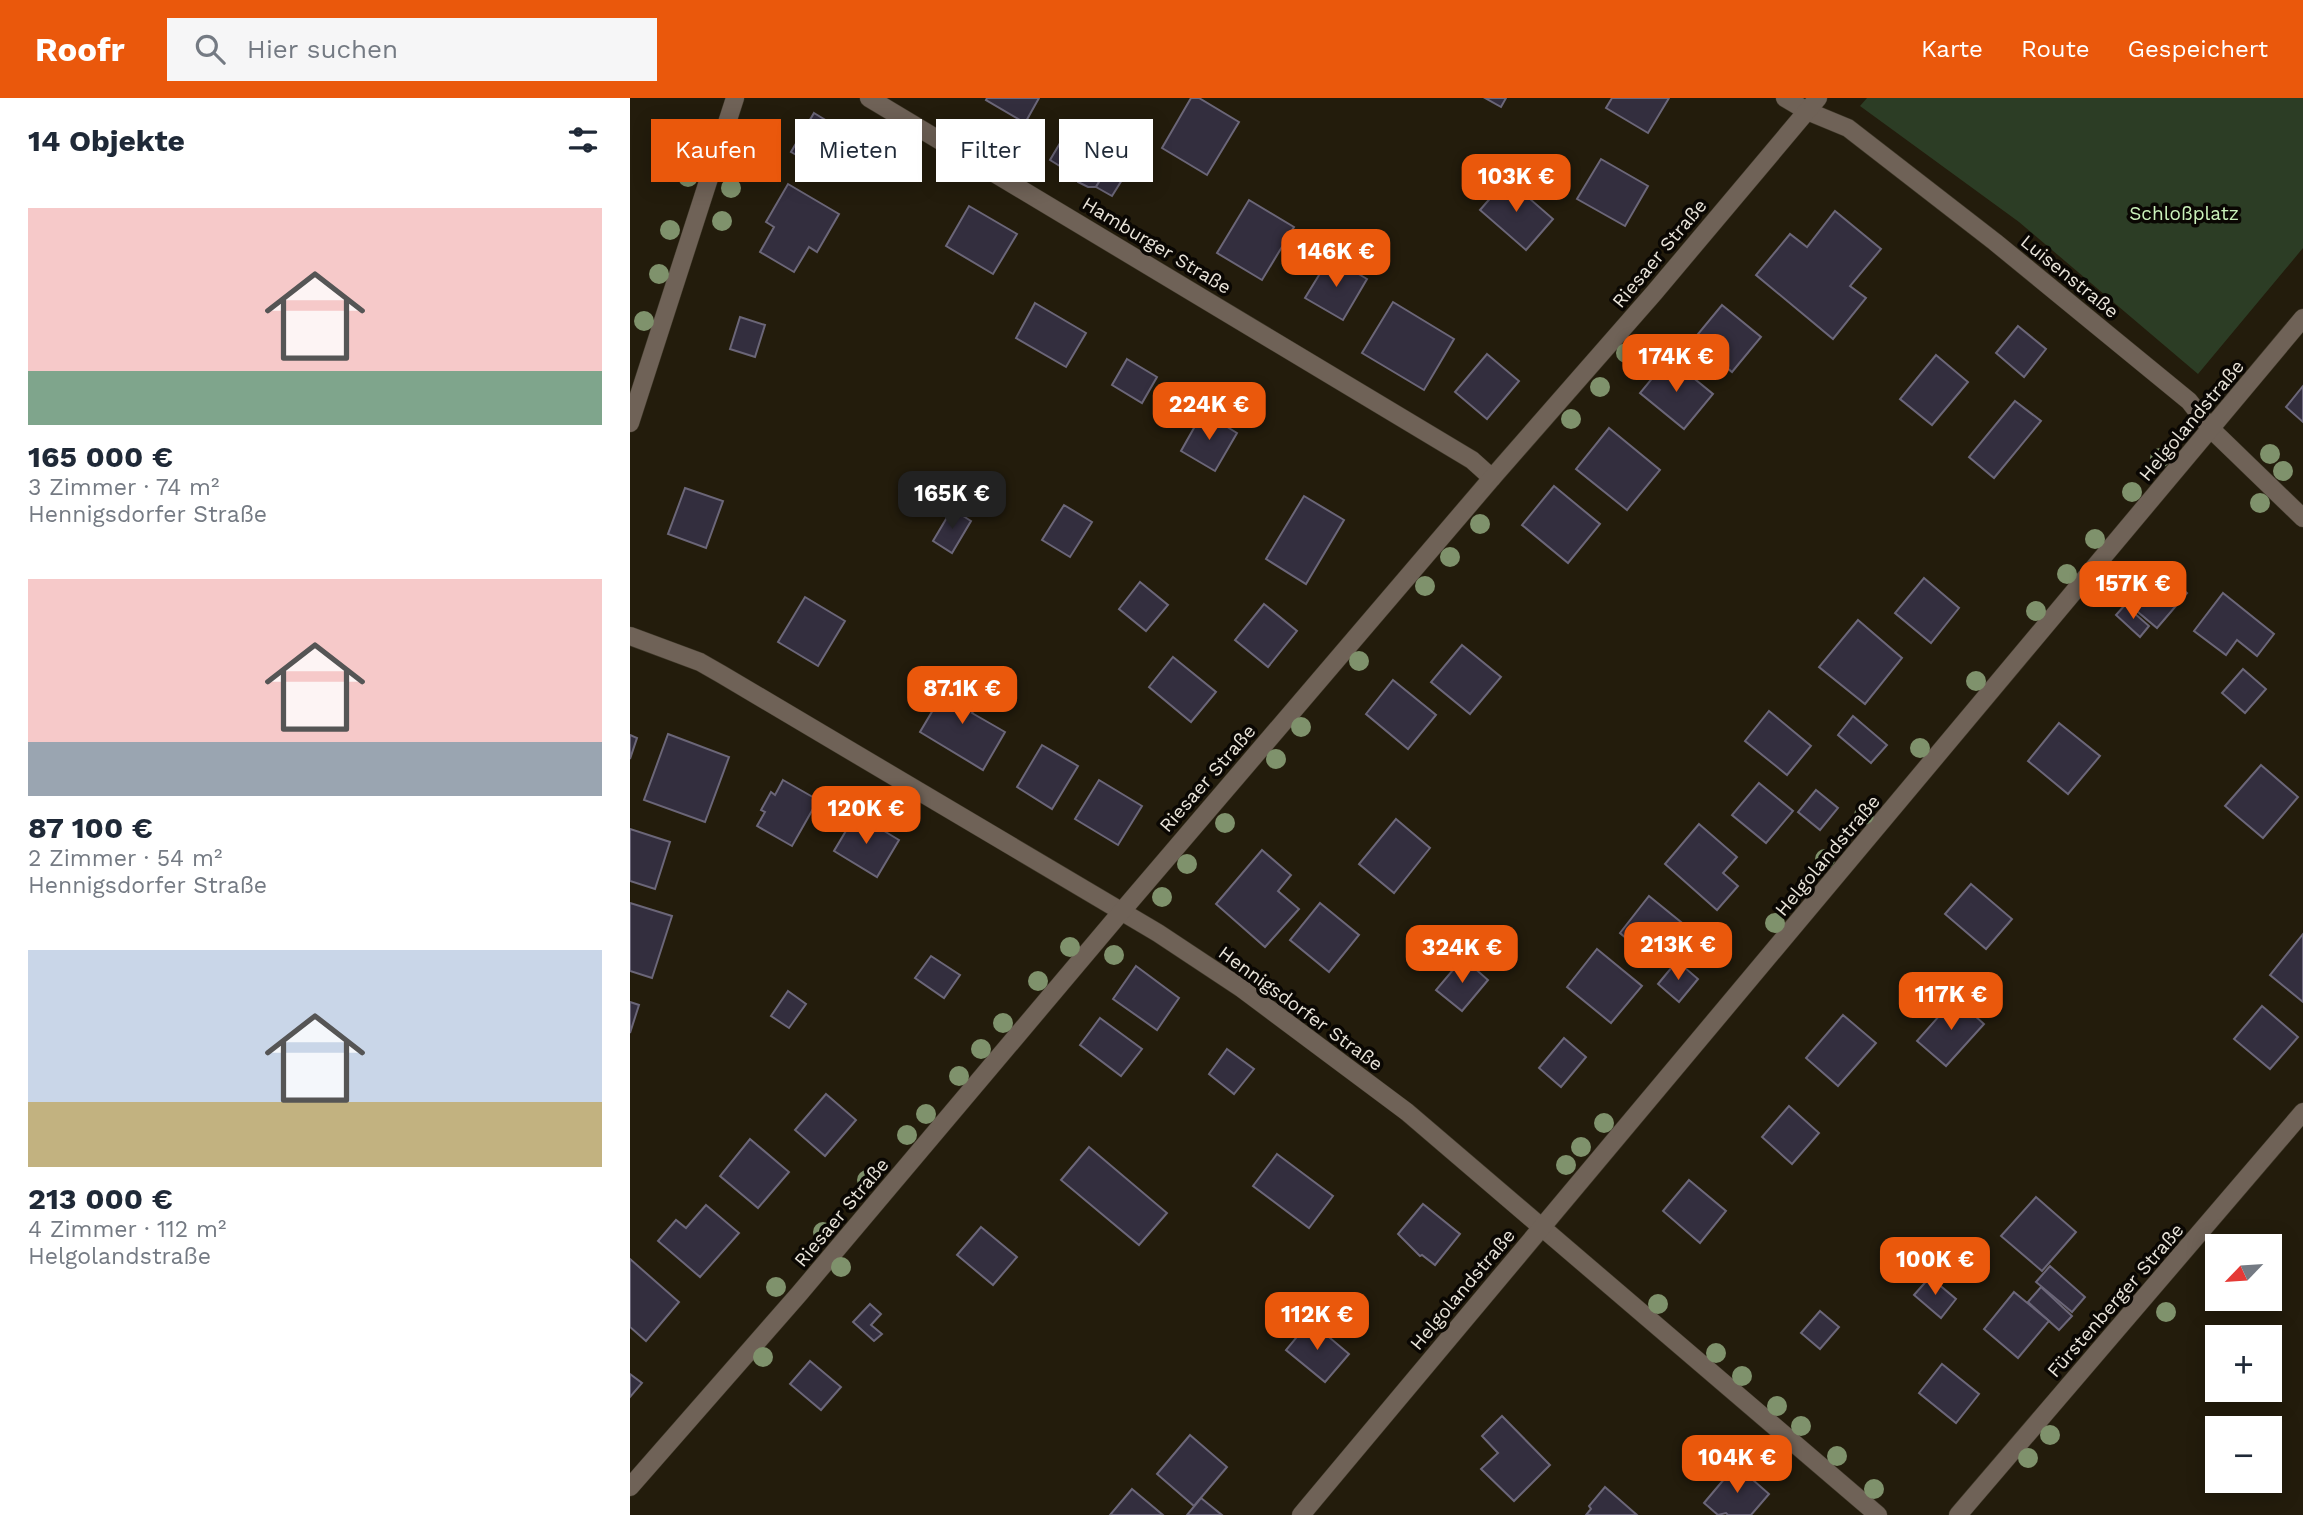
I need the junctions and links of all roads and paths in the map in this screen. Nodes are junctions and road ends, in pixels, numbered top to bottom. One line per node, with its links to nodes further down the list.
1 (735, 98): 6 (street)
2 (869, 98): 8 (street, Hamburger Straße)
3 (1785, 98): 4 (street, Luisenstraße)
4 (1813, 104): 7 (street, Luisenstraße); 8 (street, Riesaer Straße)
5 (2303, 318): 7 (street, Helgolandstraße)
6 (630, 422)
7 (2211, 429): 9 (street, Luisenstraße); 13 (street, Helgolandstraße)
8 (1492, 478): 11 (street, Riesaer Straße)
9 (2303, 518)
10 (630, 636): 11 (street, Hennigsdorfer Straße)
11 (1122, 911): 13 (street, Hennigsdorfer Straße); 14 (street, Riesaer Straße)
12 (2303, 1112): 17 (street, Fürstenberger Straße)
13 (1541, 1227): 15 (street, Helgolandstraße); 16 (street, Hennigsdorfer Straße)
14 (630, 1487)
15 (1301, 1515)
16 (1878, 1515)
17 (1958, 1515)

